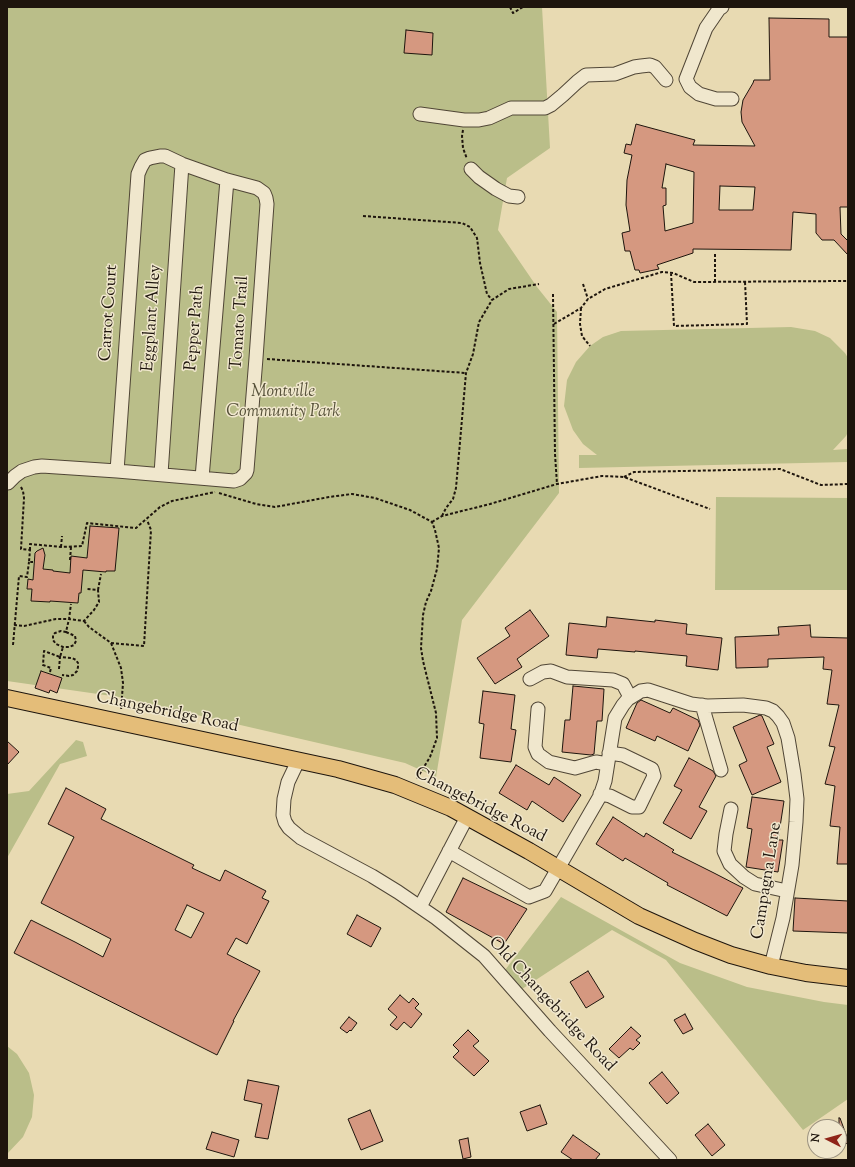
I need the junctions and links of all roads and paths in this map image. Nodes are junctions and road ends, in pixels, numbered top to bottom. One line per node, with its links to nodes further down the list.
1 (510, 7): 2 (path)
2 (523, 7)
3 (722, 7): 5 (street)
4 (666, 80): 7 (street)
5 (732, 99)
6 (420, 114): 7 (street)
7 (464, 122): 9 (path)
8 (182, 164): 10 (street); 28 (street, Carrot Court); 29 (street, Eggplant Alley)
9 (471, 169): 11 (street)
10 (227, 180): 26 (street, Tomato Trail); 31 (street, Pepper Path)
11 (518, 197)
12 (363, 216): 22 (path)
13 (715, 254): 16 (path)
14 (670, 273): 16 (path); 17 (path); 21 (path)
15 (847, 281): 17 (path)
16 (715, 282): 17 (path)
17 (746, 282)
18 (539, 284): 22 (path)
19 (583, 284): 21 (path)
20 (553, 294): 24 (path)
21 (588, 299): 23 (path)
22 (492, 300): 27 (path)
23 (581, 308): 24 (path); 25 (path)
24 (554, 324): 33 (path)
25 (590, 346)
26 (256, 358): 27 (path); 31 (street, Tomato Trail)
27 (466, 373): 36 (path)
28 (117, 471): 29 (street); 32 (street)
29 (161, 474): 31 (street)
30 (624, 477): 33 (path); 34 (path); 35 (path)
31 (202, 478)
32 (11, 480): 42 (path)
33 (557, 484): 36 (path)
34 (848, 484)
35 (710, 509)
36 (442, 516): 38 (path)
37 (147, 520): 38 (path); 41 (path); 54 (path)
38 (432, 522): 70 (path)
39 (62, 536): 40 (path)
40 (61, 547): 41 (path); 42 (path)
41 (71, 547): 43 (path)
42 (30, 550): 44 (path)
43 (70, 560)
44 (28, 562): 45 (path); 52 (path)
45 (33, 562)
46 (101, 574): 48 (path)
47 (87, 589): 48 (path)
48 (98, 590): 51 (path)
49 (71, 604): 50 (path)
50 (69, 619): 51 (path); 52 (path); 53 (path)
51 (84, 621): 54 (path)
52 (14, 625): 55 (path)
53 (66, 632): 56 (path); 56 (path)
54 (111, 643): 66 (path)
55 (13, 645)
56 (63, 647): 57 (path)
57 (60, 657): 58 (path); 59 (path); 60 (path)
58 (59, 669)
59 (50, 672)
60 (62, 675)
61 (530, 679): 62 (street)
62 (630, 697): 64 (street, Campagna Lane); 67 (street)
63 (7, 698): 68 (main road, Changebridge Road)
64 (702, 705): 69 (street); 76 (street, Campagna Lane)
65 (538, 709): 67 (street)
66 (121, 711)
67 (608, 758): 71 (street); 71 (street)
68 (298, 761): 73 (main road, Changebridge Road); 77 (street, Old Changebridge Road)
69 (721, 770)
70 (416, 781)
71 (600, 794): 75 (street)
72 (730, 809): 76 (street)
73 (467, 817): 74 (street); 75 (main road, Changebridge Road)
74 (448, 851): 75 (street); 77 (street)
75 (558, 868): 78 (main road, Changebridge Road)
76 (787, 891): 78 (street, Campagna Lane)
77 (420, 907): 80 (street, Old Changebridge Road)
78 (771, 966): 79 (main road, Changebridge Road)
79 (848, 978)
80 (670, 1160)

